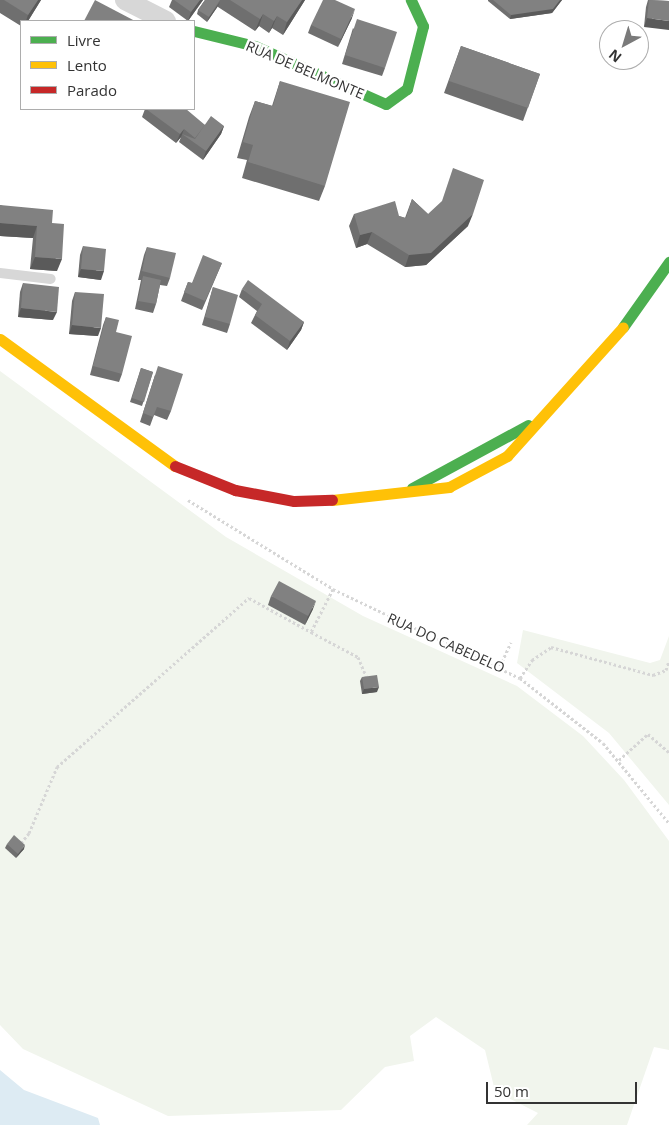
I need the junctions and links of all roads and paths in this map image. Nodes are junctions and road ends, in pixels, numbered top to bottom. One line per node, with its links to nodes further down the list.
1 (125, 0): 3 (street)
2 (411, 0): 4 (main road, RUA DE BELMONTE)
3 (164, 20)
4 (195, 32)
5 (669, 262): 9 (main road)
6 (0, 273): 7 (lane)
7 (51, 279)
8 (0, 339): 10 (main road)
9 (535, 422): 10 (main road); 10 (main road)
10 (409, 490)
11 (216, 519): 12 (path, RUA DO CABEDELO)
12 (333, 589): 13 (path); 16 (path, RUA DO CABEDELO)
13 (311, 632): 18 (path); 22 (path)
14 (511, 642): 16 (path)
15 (669, 661): 17 (path)
16 (500, 666): 17 (path, RUA DO CABEDELO)
17 (520, 678): 20 (path, RUA DO CABEDELO)
18 (368, 680)
19 (669, 752): 20 (path)
20 (620, 760): 21 (path, RUA DO CABEDELO)
21 (669, 823)
22 (19, 845)

